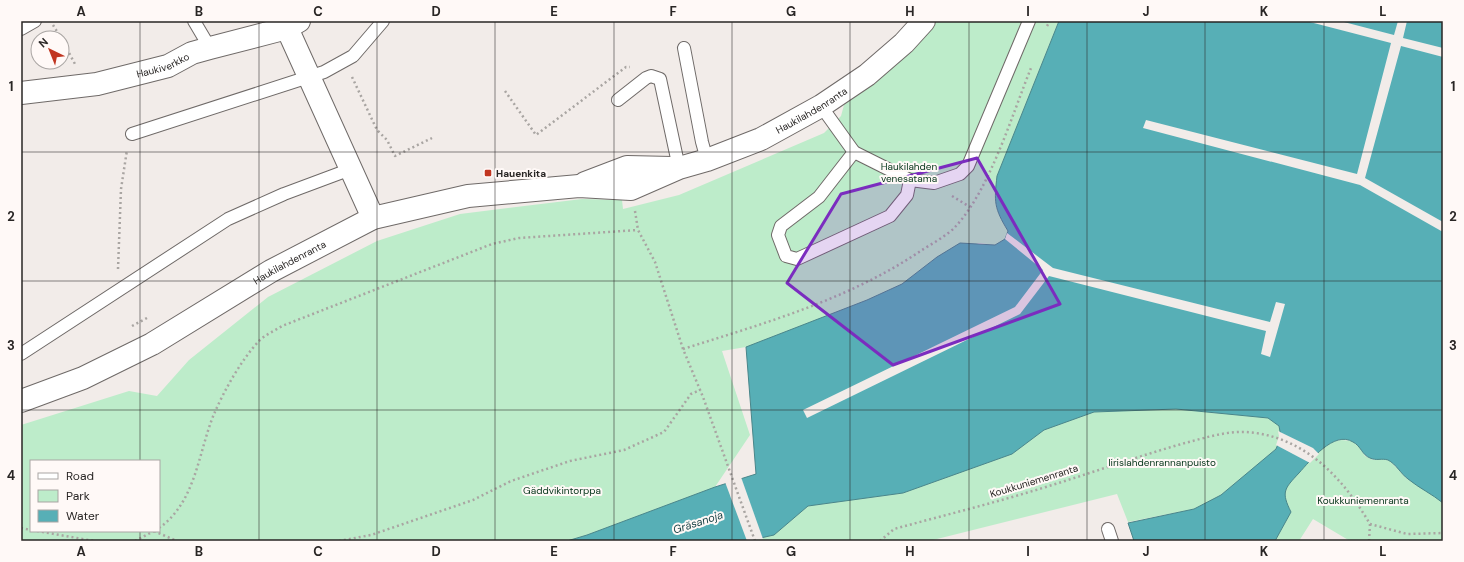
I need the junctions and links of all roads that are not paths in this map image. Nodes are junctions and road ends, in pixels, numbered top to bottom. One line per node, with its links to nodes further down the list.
1 (35, 21): 7 (lane)
2 (194, 21): 8 (lane)
3 (383, 21): 10 (lane)
4 (924, 21): 13 (street, Haukilahdenranta)
5 (1029, 21): 19 (lane)
6 (293, 25): 8 (street, Haukiverkko); 10 (street)
7 (21, 29)
8 (210, 48): 11 (street, Haukiverkko)
9 (684, 48): 16 (lane)
10 (310, 78): 14 (lane); 18 (street)
11 (21, 93)
12 (618, 100): 17 (lane)
13 (821, 106): 15 (lane); 16 (street, Haukilahdenranta)
14 (132, 134)
15 (854, 152): 19 (lane); 19 (lane)
16 (707, 160): 17 (street, Haukilahdenranta)
17 (679, 168): 20 (street, Haukilahdenranta)
18 (352, 169): 20 (street); 21 (lane)
19 (910, 180)
20 (373, 218): 22 (street, Haukilahdenranta)
21 (21, 354)
22 (21, 401)
23 (1108, 529): 24 (lane)
24 (1112, 541)

